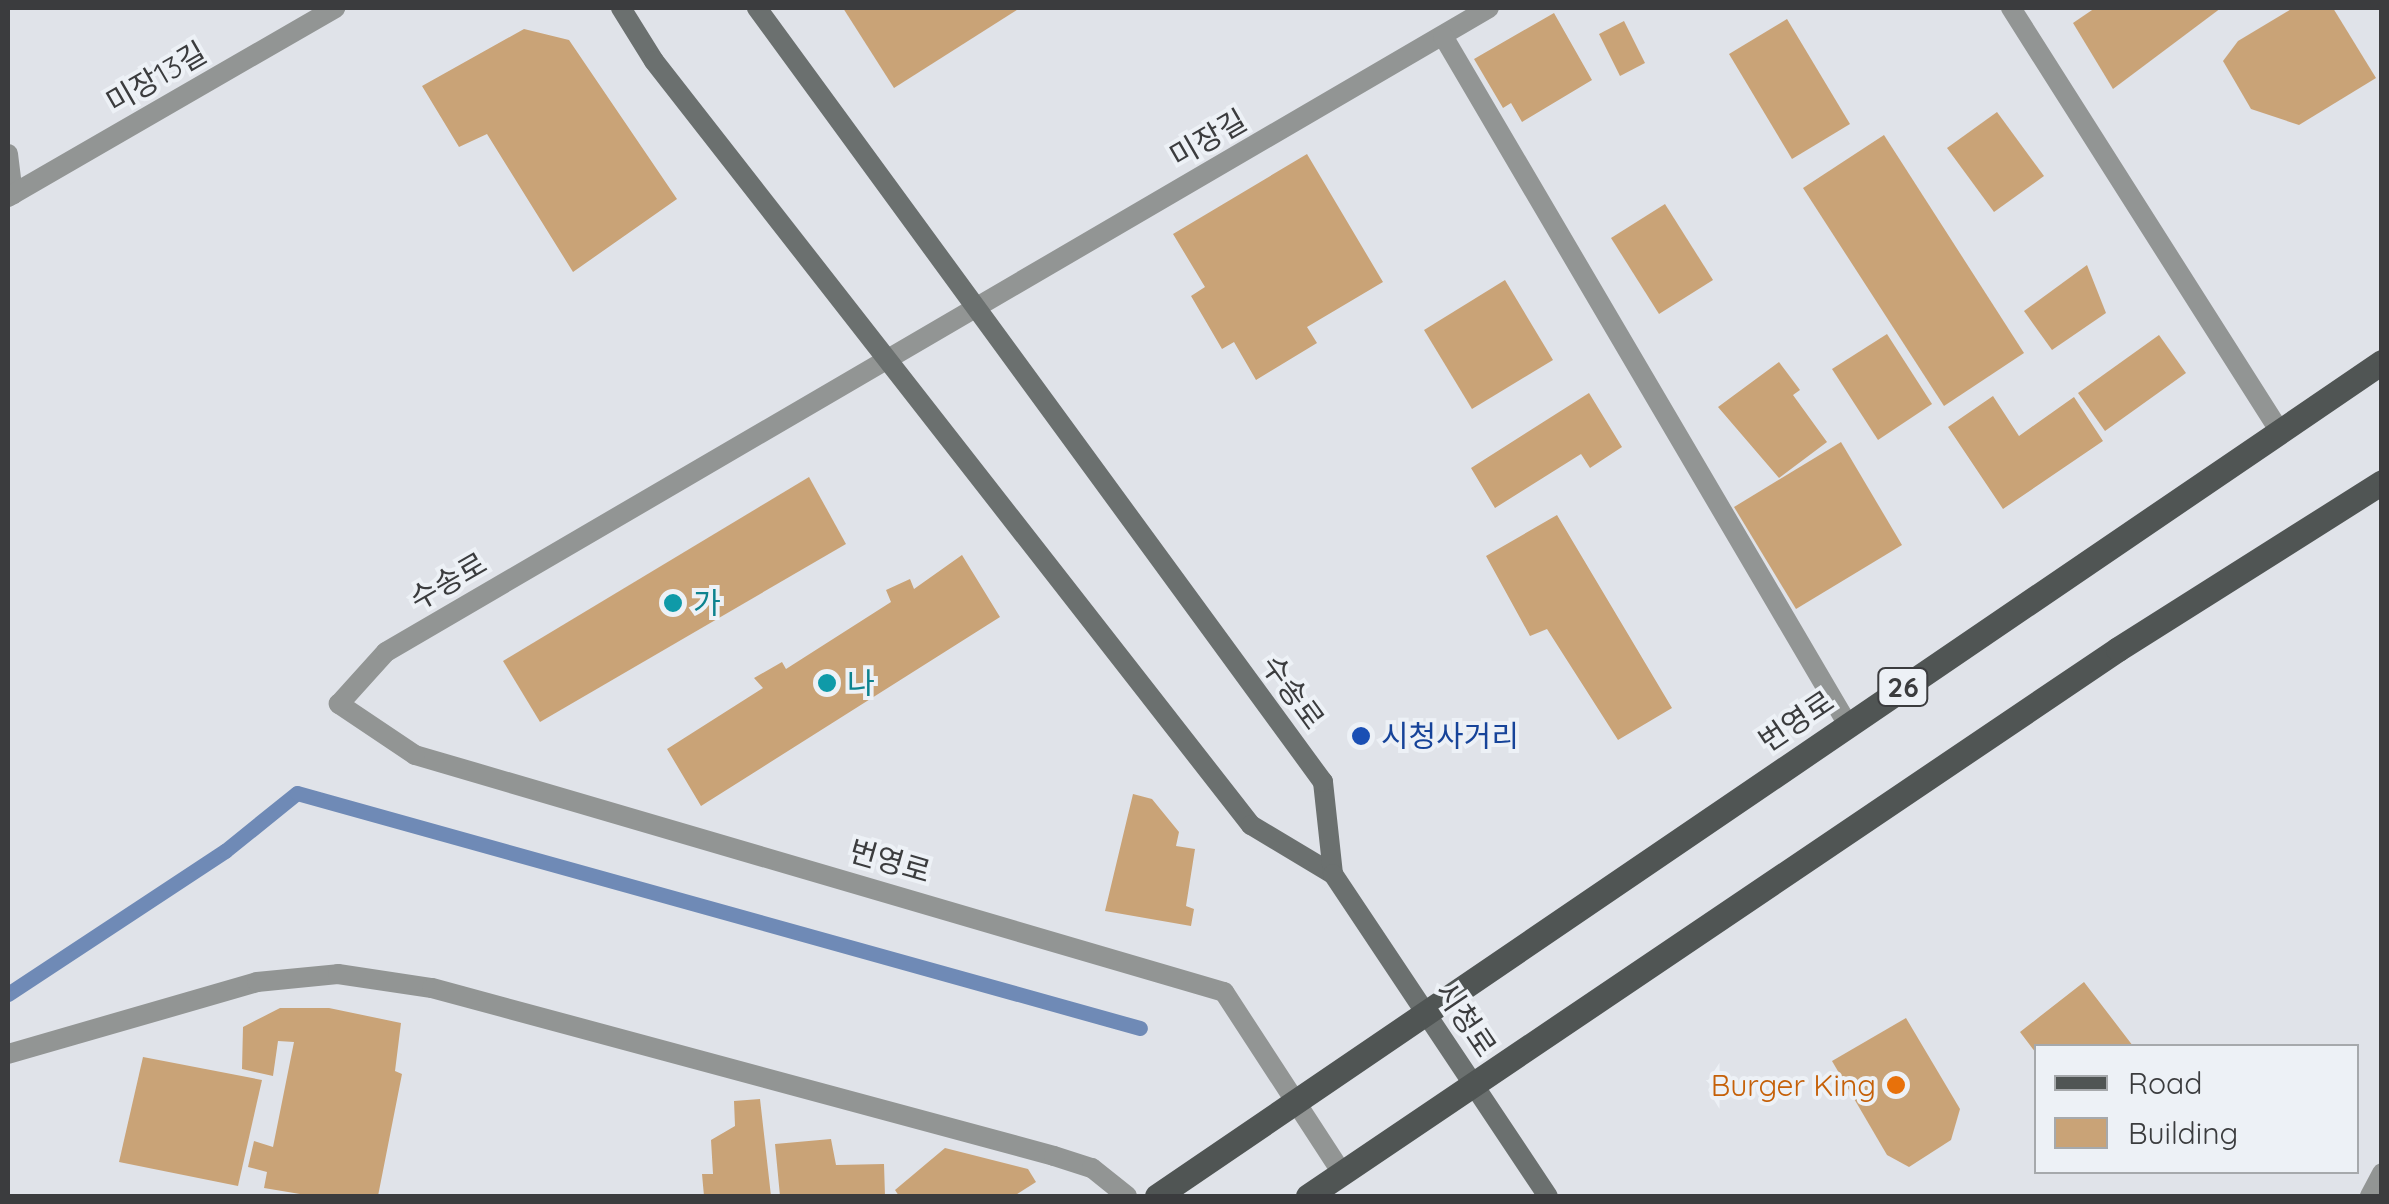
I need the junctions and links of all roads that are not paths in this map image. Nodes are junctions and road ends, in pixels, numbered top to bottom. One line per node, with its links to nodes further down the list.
1 (335, 8): 8 (street, 미장13길)
2 (620, 8): 11 (street)
3 (757, 8): 9 (street, 수송로)
4 (1488, 8): 6 (street, 미장길)
5 (2011, 8): 13 (street)
6 (1442, 36): 9 (street, 미장길); 15 (street)
7 (8, 154): 8 (street)
8 (10, 196)
9 (976, 307): 10 (street, 미장길); 17 (street, 수송로)
10 (956, 318): 11 (street, 수송로)
11 (888, 359): 16 (street, 수송로); 17 (street)
12 (2382, 362): 13 (main road, 번영로 / 26)
13 (2278, 428): 15 (main road, 번영로 / 26)
14 (2382, 482): 20 (main road)
15 (1848, 724): 18 (main road, 번영로 / 26)
16 (415, 755): 21 (street, 번영로)
17 (1334, 874): 18 (street, 시청로)
18 (1424, 1010): 20 (street, 시청로); 21 (main road, 번영로 / 26)
19 (8, 1054): 24 (street)
20 (1474, 1086): 22 (main road); 27 (street, 시청로)
21 (1295, 1099): 22 (street, 번영로); 25 (main road, 번영로 / 26)
22 (1342, 1172): 26 (main road)
23 (2382, 1174): 28 (street)
24 (1127, 1196)
25 (1157, 1196)
26 (1308, 1196)
27 (1548, 1196)
28 (2370, 1196)

